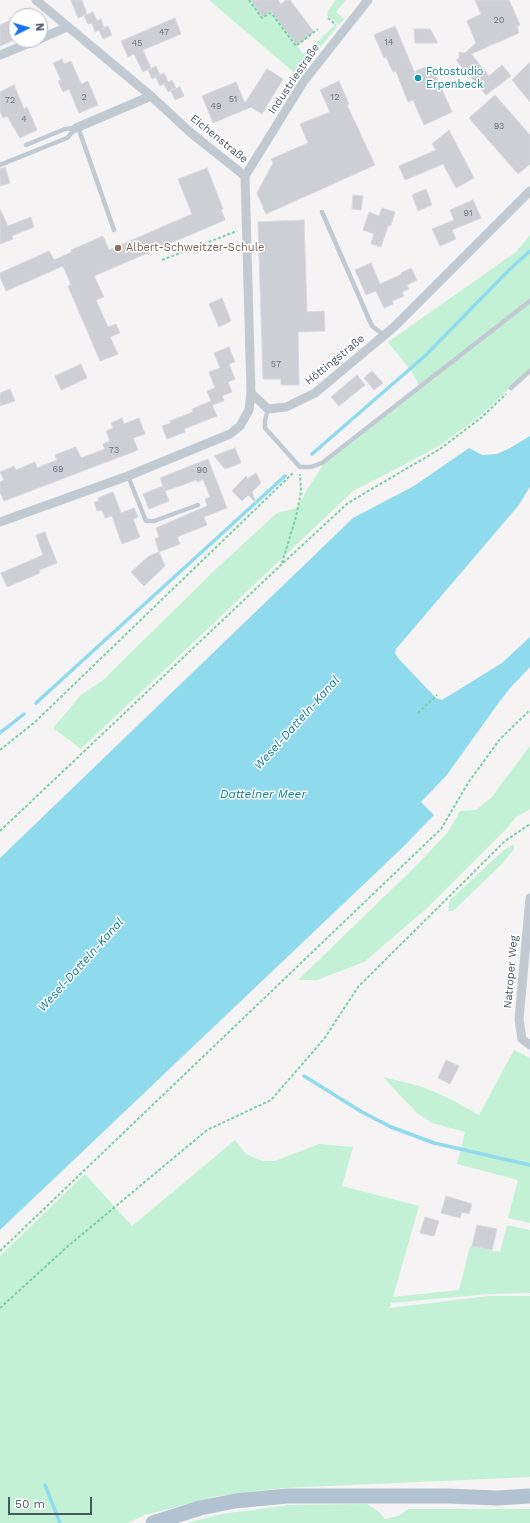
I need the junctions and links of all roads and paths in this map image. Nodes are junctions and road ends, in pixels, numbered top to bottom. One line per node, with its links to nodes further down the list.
1 (36, 0): 4 (street, Eichenstraße)
2 (249, 0): 5 (path)
3 (368, 0): 13 (street, Industriestraße)
4 (68, 27): 6 (street); 9 (street, Eichenstraße)
5 (318, 29)
6 (48, 36)
7 (17, 48): 8 (street)
8 (0, 55)
9 (151, 96): 10 (street); 13 (street, Eichenstraße)
10 (77, 128): 11 (lane); 12 (lane); 17 (lane)
11 (26, 145)
12 (0, 165)
13 (245, 176): 16 (street, Eichenstraße)
14 (530, 191): 20 (street, Höttingstraße)
15 (322, 212): 20 (lane)
16 (247, 227): 18 (path); 23 (street, Eichenstraße)
17 (114, 230)
18 (162, 260)
19 (530, 301): 25 (lane)
20 (384, 335): 24 (street, Höttingstraße)
21 (530, 370): 22 (lane)
22 (511, 388): 29 (path)
23 (251, 393): 24 (street); 26 (street)
24 (268, 409): 25 (lane)
25 (300, 467): 29 (path); 33 (path)
26 (128, 476): 27 (lane); 28 (street)
27 (198, 505)
28 (0, 522)
29 (282, 564): 35 (path)
30 (437, 695): 32 (path)
31 (530, 710): 38 (path)
32 (418, 713)
33 (0, 750)
34 (530, 824): 39 (path)
35 (0, 831)
36 (530, 898): 37 (street, Natroper Weg)
37 (530, 1044)
38 (0, 1251)
39 (0, 1308)
40 (530, 1496): 41 (main road)
41 (153, 1523)

